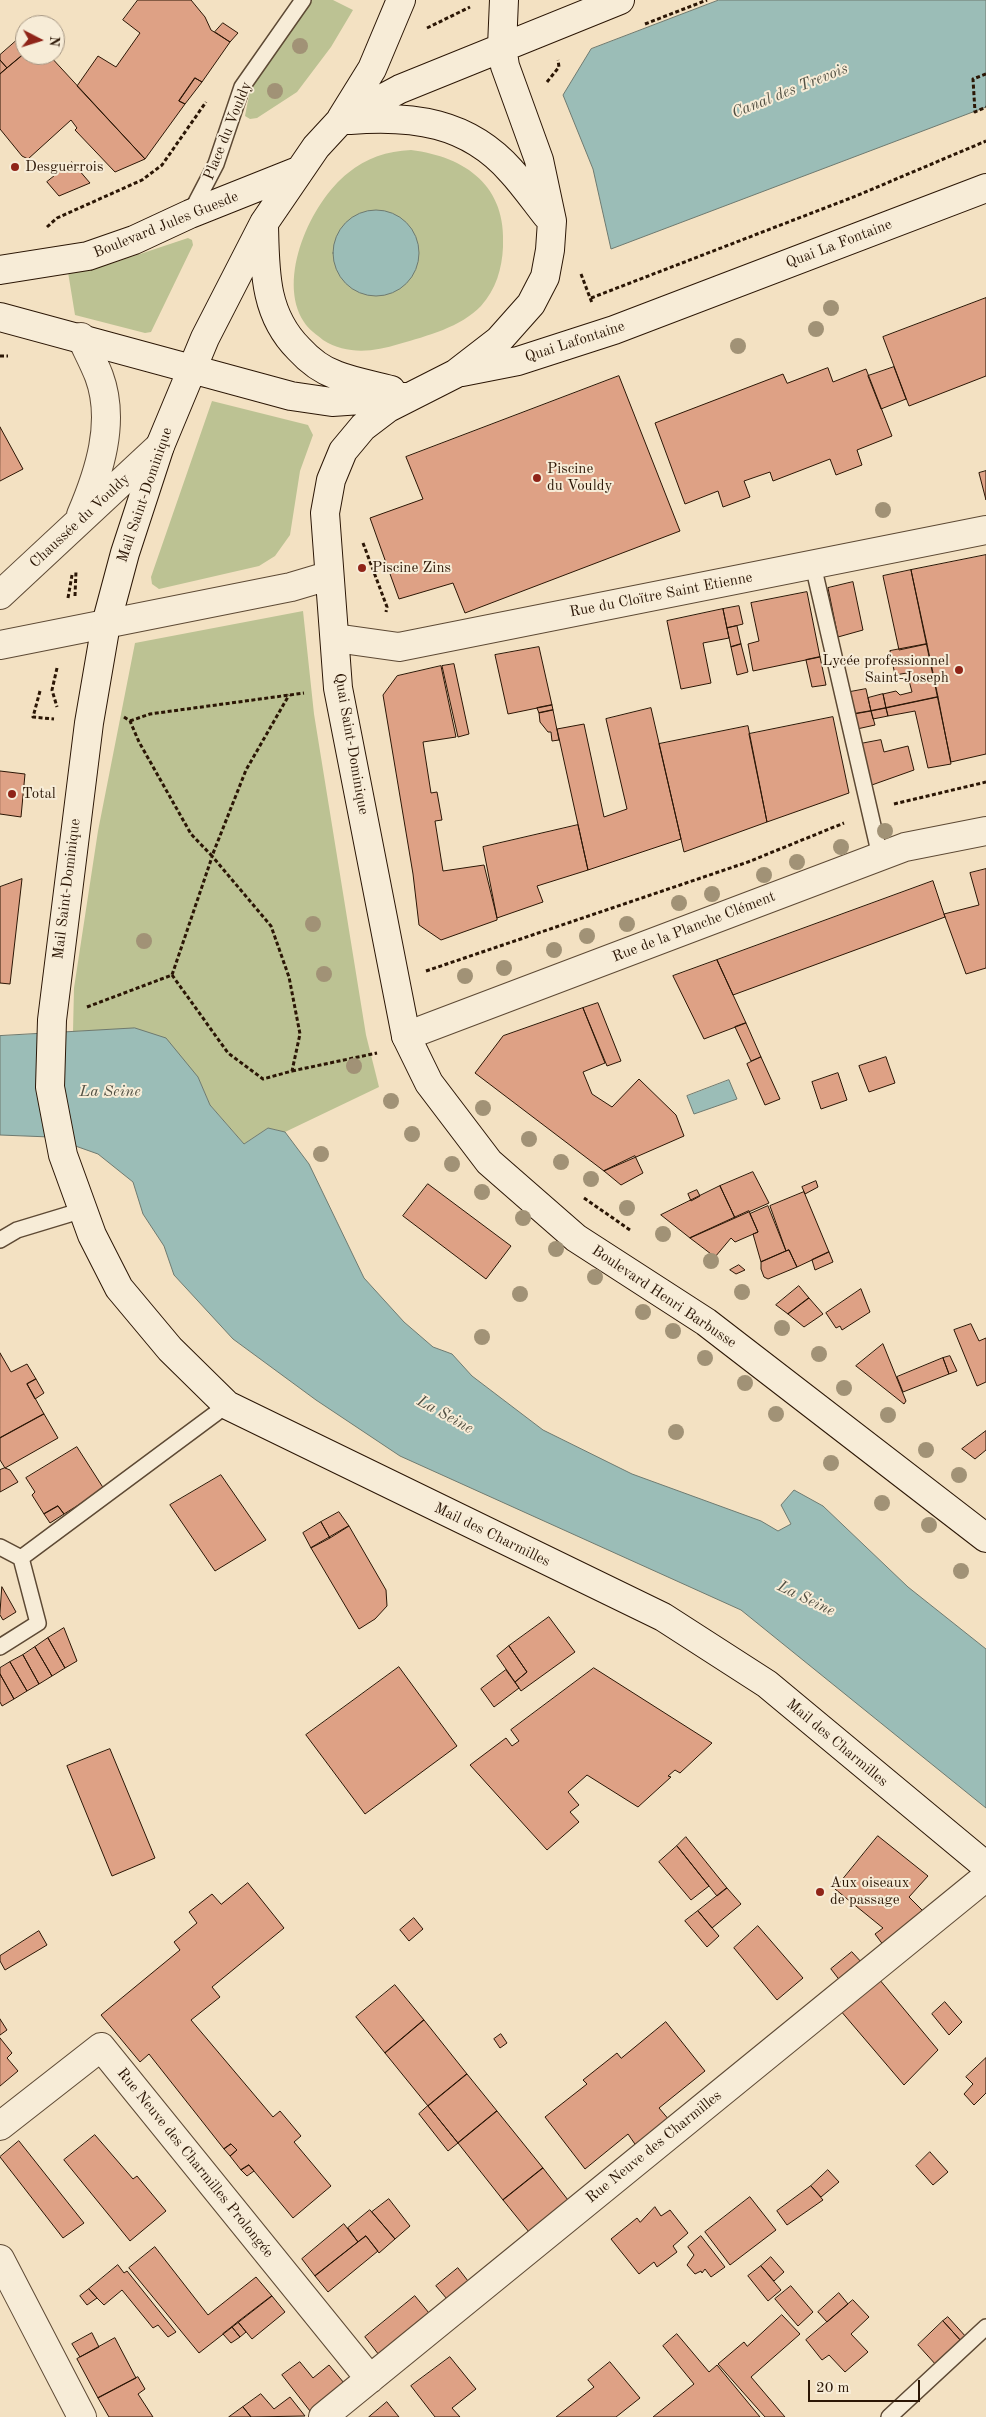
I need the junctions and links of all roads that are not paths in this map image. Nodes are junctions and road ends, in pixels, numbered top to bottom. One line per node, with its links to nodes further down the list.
1 (304, 0): 9 (lane, Place du Vouldy)
2 (504, 0): 5 (main road)
3 (620, 0): 5 (main road)
4 (397, 11): 6 (main road)
5 (502, 47): 6 (main road); 10 (main road)
6 (340, 120): 7 (main road, Mail Saint-Dominique); 10 (main road)
7 (298, 171): 9 (main road, Boulevard Jules Guesde); 11 (main road, Mail Saint-Dominique)
8 (986, 188): 13 (main road, Quai La Fontaine)
9 (190, 214): 12 (main road, Boulevard Jules Guesde)
10 (552, 221): 17 (main road)
11 (264, 223): 16 (main road, Mail Saint-Dominique); 18 (main road)
12 (0, 270)
13 (692, 301): 17 (main road, Quai Lafontaine)
14 (0, 317): 15 (main road)
15 (82, 337): 16 (main road); 20 (main road)
16 (192, 368): 18 (main road); 19 (main road, Mail Saint-Dominique)
17 (456, 374): 18 (main road, Quai Saint-Dominique)
18 (412, 396): 23 (main road, Quai Saint-Dominique)
19 (160, 446): 20 (main road, Chaussée du Vouldy); 25 (main road, Mail Saint-Dominique)
20 (76, 526): 24 (main road, Chaussée du Vouldy)
21 (986, 530): 22 (main road, Rue du Cloïtre Saint Etienne)
22 (813, 565): 26 (main road, Rue du Cloïtre Saint Etienne); 29 (lane)
23 (328, 576): 25 (main road); 26 (main road, Quai Saint-Dominique)
24 (0, 595)
25 (106, 624): 27 (main road); 31 (main road, Mail Saint-Dominique)
26 (335, 638): 30 (main road, Quai Saint-Dominique)
27 (0, 645)
28 (986, 831): 29 (main road, Rue de la Planche Clément)
29 (880, 856): 30 (main road, Rue de la Planche Clément)
30 (408, 1041): 35 (main road, Boulevard Henri Barbusse)
31 (63, 1155): 32 (main road, Mail des Charmilles)
32 (83, 1210): 33 (lane); 34 (main road, Mail des Charmilles)
33 (0, 1240)
34 (227, 1405): 37 (lane); 39 (main road, Mail des Charmilles)
35 (986, 1538)
36 (0, 1547): 37 (lane)
37 (21, 1558): 38 (lane)
38 (0, 1646)
39 (986, 1866)
40 (986, 1877): 44 (main road, Rue Neuve des Charmilles)
41 (0, 2126): 44 (main road, Rue Neuve des Charmilles Prolongée)
42 (0, 2259): 45 (main road)
43 (986, 2327): 47 (lane)
44 (370, 2379): 46 (main road, Rue Neuve des Charmilles)
45 (82, 2417)
46 (323, 2417)
47 (889, 2417)

